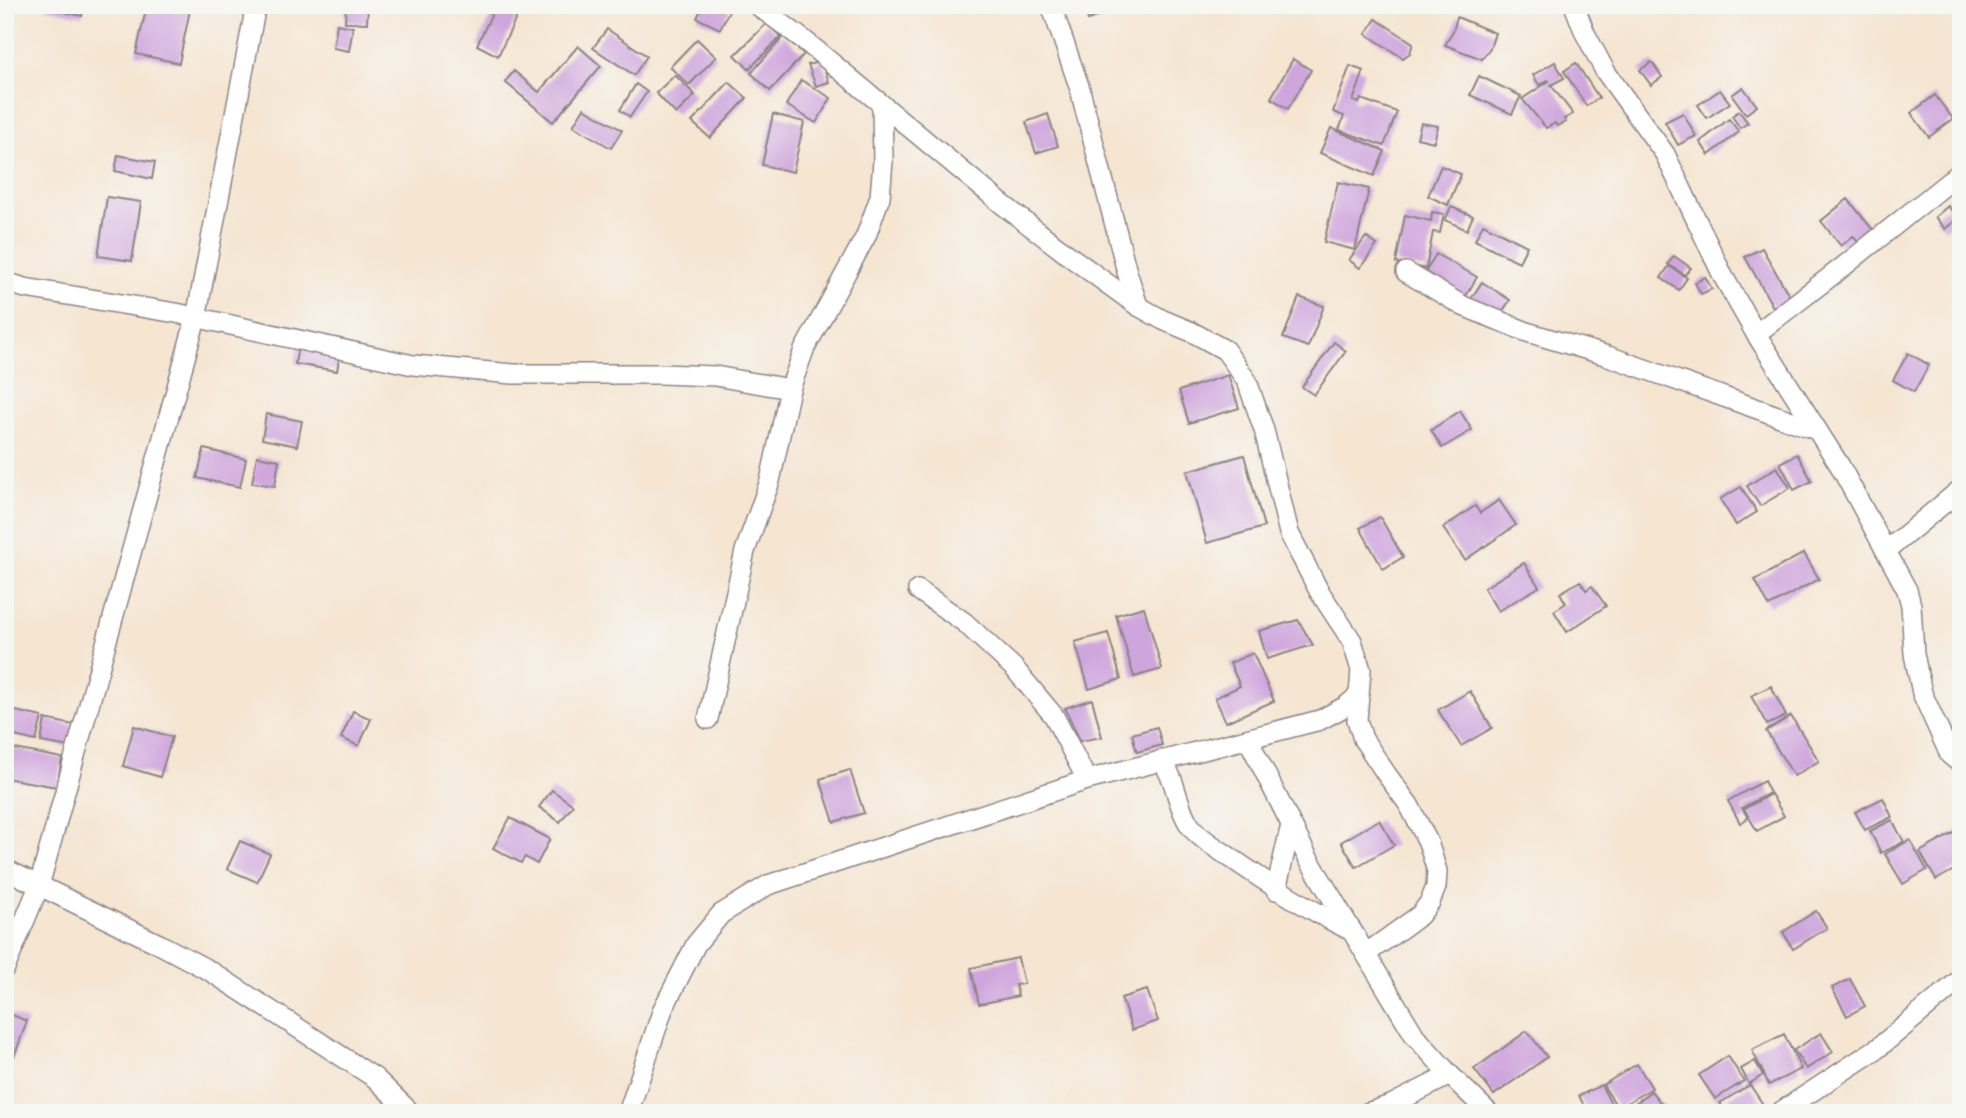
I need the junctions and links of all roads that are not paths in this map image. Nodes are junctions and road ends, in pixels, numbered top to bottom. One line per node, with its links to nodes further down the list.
1 (256, 5): 10 (street)
2 (757, 5): 5 (street)
3 (1051, 5): 9 (street)
4 (1574, 5): 11 (street)
5 (883, 106): 9 (street); 12 (street)
6 (1961, 172): 11 (street)
7 (1406, 272): 13 (street)
8 (5, 282): 10 (street)
9 (1138, 306): 17 (street)
10 (196, 318): 12 (street); 25 (street)
11 (1756, 334): 13 (street)
12 (790, 388): 18 (street)
13 (1817, 430): 15 (street)
14 (1961, 489): 15 (street)
15 (1886, 551): 21 (street)
16 (918, 590): 22 (street)
17 (1358, 696): 19 (street); 28 (street)
18 (708, 719)
19 (1248, 739): 20 (street); 23 (street)
20 (1161, 760): 22 (street); 26 (street)
21 (1961, 764)
22 (1087, 780): 33 (street)
23 (1291, 825): 26 (street); 27 (street)
24 (5, 869): 25 (street)
25 (39, 886): 29 (street); 32 (street)
26 (1276, 890): 27 (street)
27 (1353, 932): 28 (street)
28 (1367, 953): 31 (street)
29 (5, 968)
30 (1961, 979): 36 (street)
31 (1450, 1075): 34 (street); 35 (street)
32 (411, 1113)
33 (628, 1113)
34 (1367, 1113)
35 (1489, 1113)
36 (1779, 1113)

